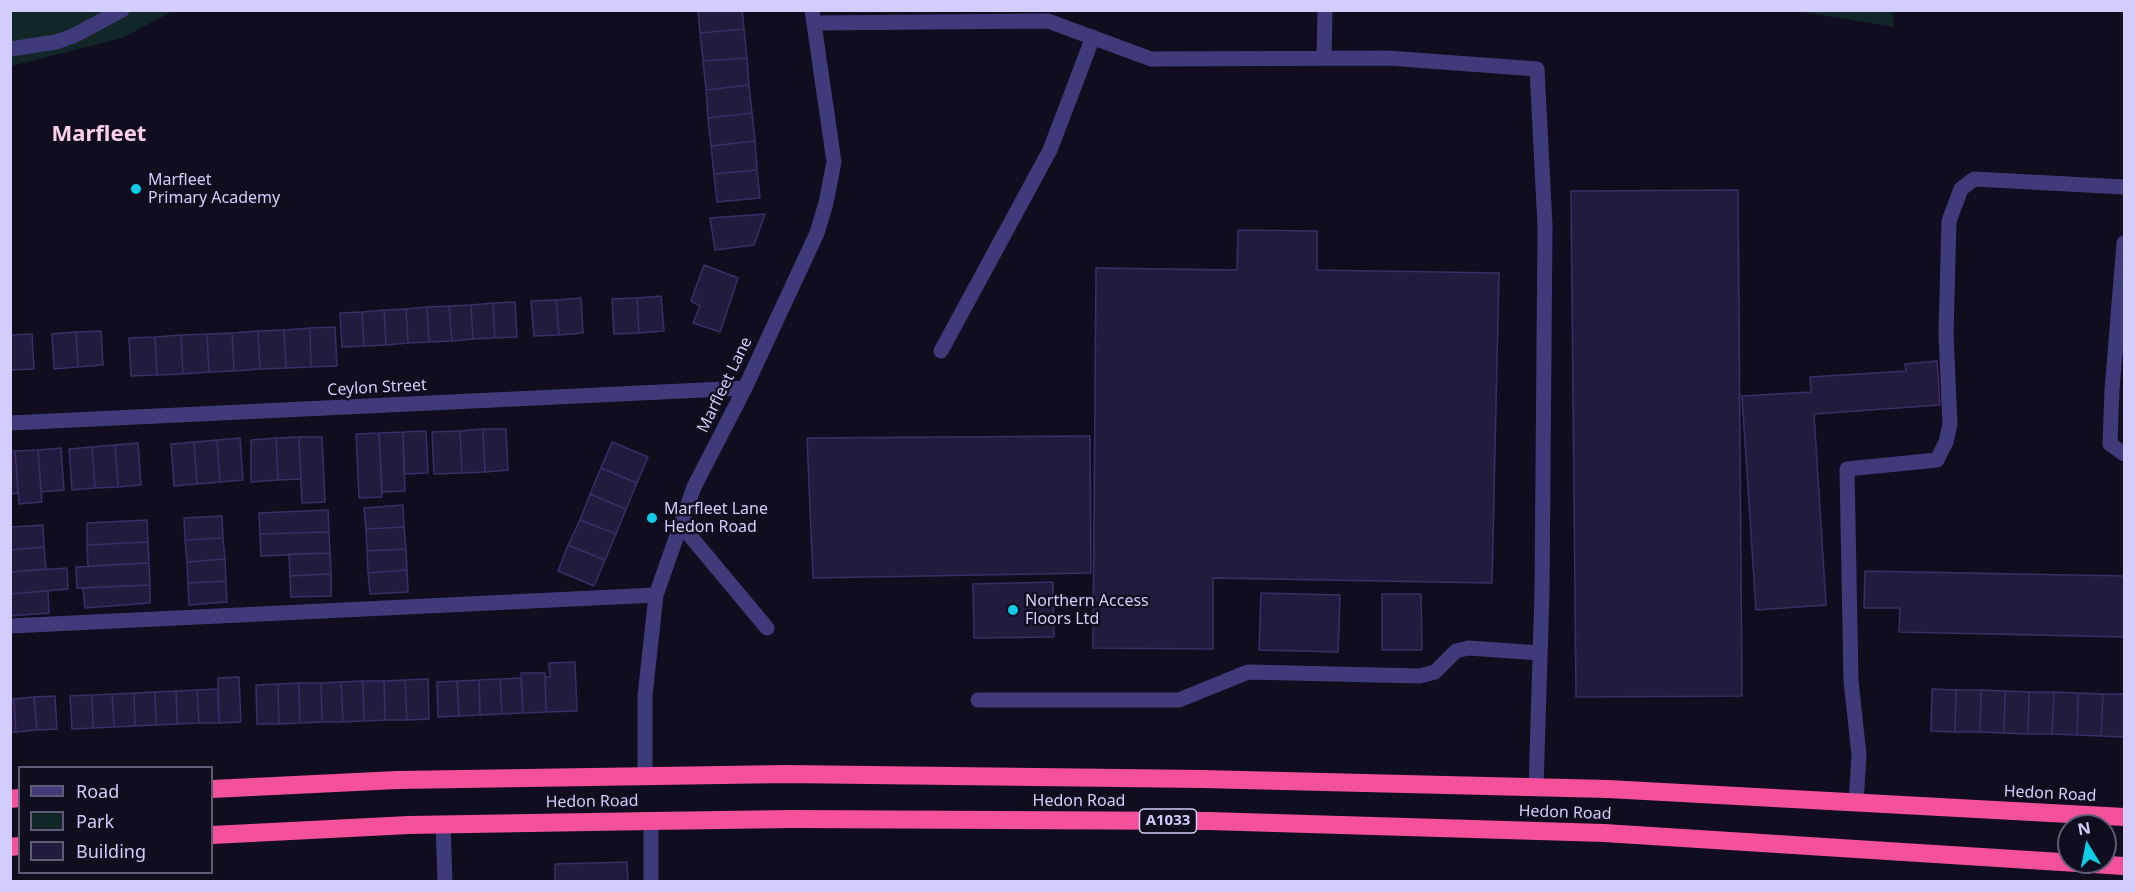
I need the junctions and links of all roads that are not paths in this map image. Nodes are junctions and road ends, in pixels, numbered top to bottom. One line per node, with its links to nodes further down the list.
1 (122, 10): 5 (street)
2 (1325, 10): 6 (street)
3 (813, 17): 4 (street); 10 (street, Marfleet Lane)
4 (1093, 37): 6 (street); 9 (street)
5 (10, 49)
6 (1324, 57): 17 (street)
7 (2124, 187): 22 (street)
8 (2124, 243): 12 (street)
9 (941, 351)
10 (745, 388): 11 (street, Ceylon Street); 13 (street, Marfleet Lane)
11 (10, 423)
12 (2124, 454)
13 (681, 525): 14 (street, Marfleet Lane); 16 (street)
14 (656, 595): 15 (street); 19 (street, Marfleet Lane)
15 (10, 626)
16 (767, 628)
17 (1540, 653): 18 (street); 20 (street)
18 (978, 700)
19 (645, 777): 20 (highway, Hedon Road); 21 (highway, Hedon Road)
20 (1536, 787): 22 (highway, Hedon Road)
21 (213, 789)
22 (1856, 803): 23 (highway, Hedon Road)
23 (2124, 817)
24 (651, 821): 25 (highway, Hedon Road / A1033); 27 (highway, Hedon Road / A1033); 29 (street)
25 (443, 824): 26 (highway, Hedon Road / A1033); 28 (street)
26 (213, 835)
27 (2124, 866)
28 (445, 882)
29 (651, 882)

